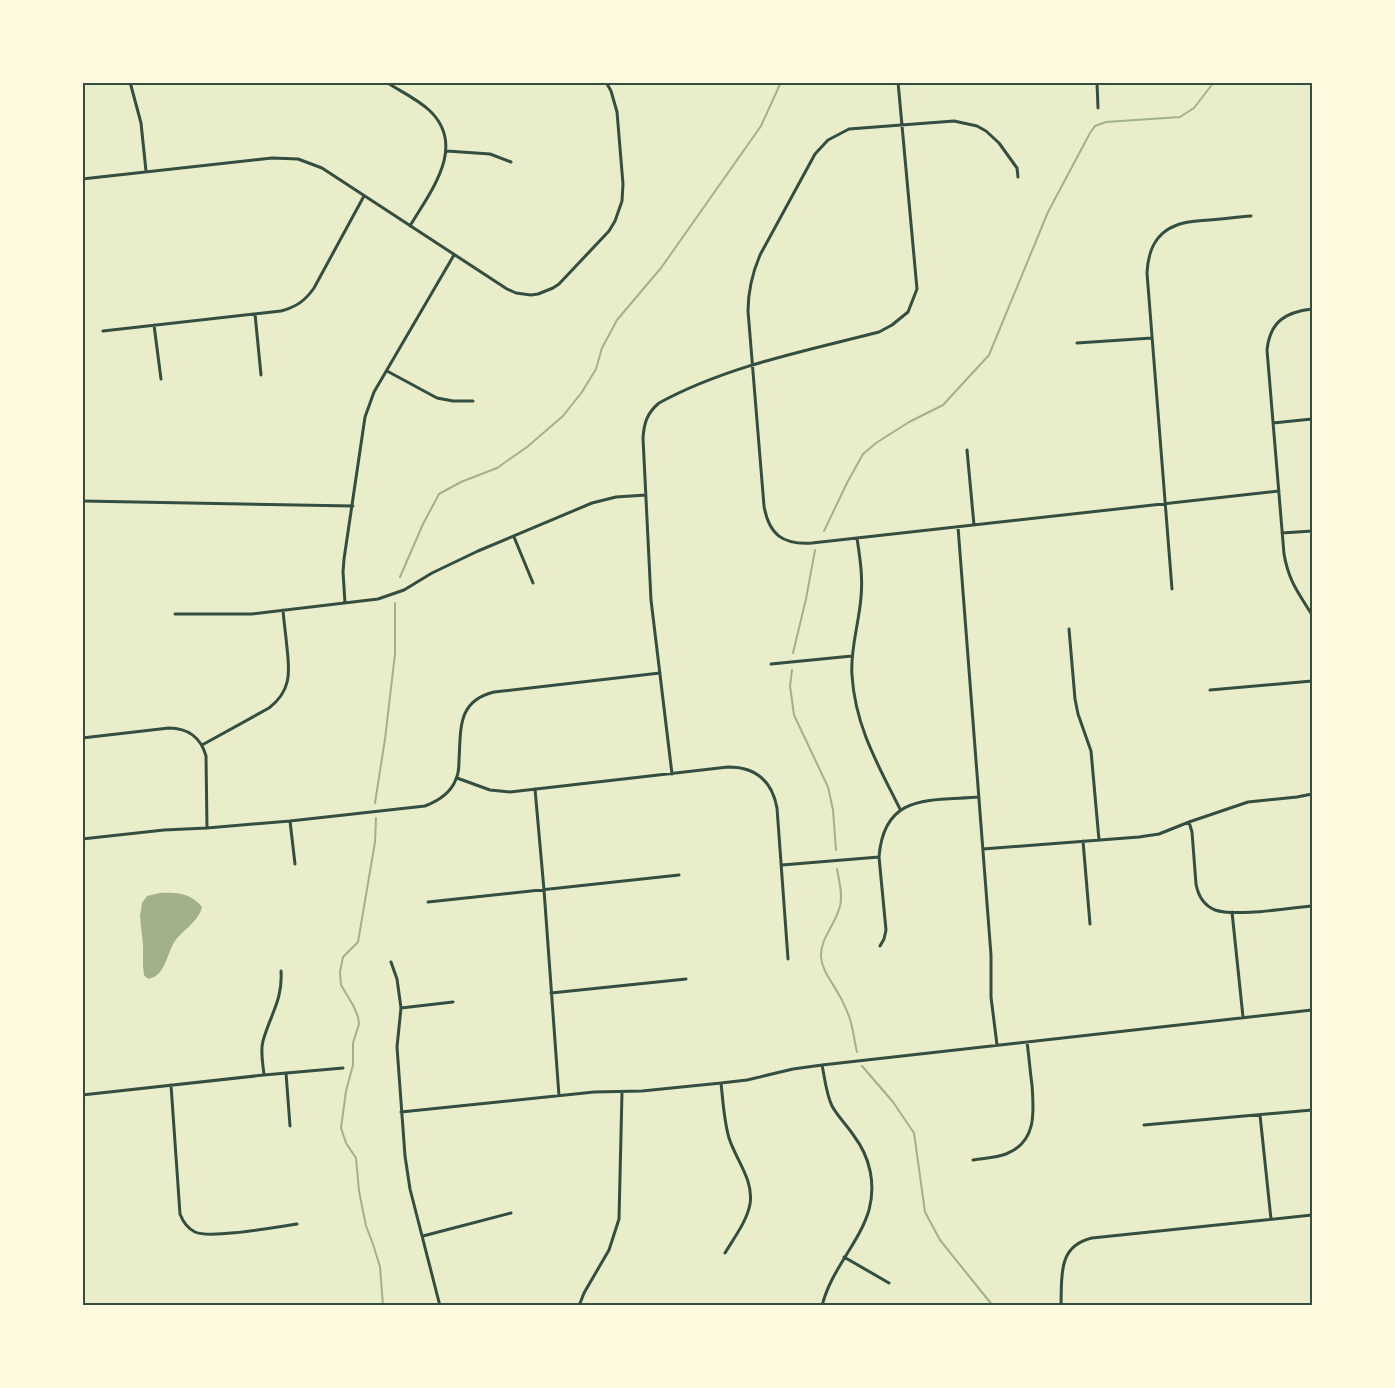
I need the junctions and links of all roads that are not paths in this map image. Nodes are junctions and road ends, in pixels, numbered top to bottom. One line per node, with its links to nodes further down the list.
1 (130, 82): 10 (street)
2 (606, 82): 16 (street)
3 (898, 82): 7 (street)
4 (1097, 82): 6 (street)
5 (389, 83): 8 (street)
6 (1098, 108)
7 (902, 124): 11 (street); 23 (street); 23 (street)
8 (447, 151): 9 (street); 15 (street)
9 (511, 162)
10 (146, 171): 12 (street); 13 (street)
11 (1018, 177)
12 (82, 179)
13 (364, 196): 15 (street); 18 (street)
14 (1251, 216): 21 (street)
15 (410, 226): 16 (street)
16 (454, 255): 24 (street)
17 (1312, 309): 29 (street)
18 (255, 314): 19 (street); 25 (street)
19 (154, 325): 20 (street); 26 (street)
20 (103, 331)
21 (1152, 338): 22 (street); 34 (street)
22 (1077, 343)
23 (753, 365): 32 (street); 41 (street)
24 (387, 371): 27 (street); 35 (street)
25 (261, 375)
26 (160, 379)
27 (473, 401)
28 (1312, 419): 29 (street)
29 (1272, 423): 31 (street)
30 (967, 450): 36 (street)
31 (1279, 491): 34 (street); 39 (street)
32 (646, 495): 40 (street); 51 (street)
33 (82, 501): 35 (street)
34 (1165, 504): 36 (street); 43 (street)
35 (353, 506): 44 (street)
36 (974, 525): 37 (street)
37 (958, 527): 41 (street); 60 (street)
38 (1312, 531): 39 (street)
39 (1282, 533): 47 (street)
40 (514, 537): 42 (street); 44 (street)
41 (857, 538): 49 (street)
42 (533, 583)
43 (1172, 589)
44 (345, 603): 45 (street)
45 (283, 610): 46 (street); 55 (street)
46 (175, 614)
47 (1312, 615)
48 (1069, 629): 66 (street)
49 (852, 656): 50 (street); 61 (street)
50 (771, 664)
51 (660, 673): 56 (street); 57 (street)
52 (1312, 681): 53 (street)
53 (1210, 690)
54 (82, 738): 55 (street)
55 (202, 745): 64 (street)
56 (672, 774): 58 (street); 71 (street)
57 (457, 778): 58 (street); 62 (street)
58 (535, 789): 73 (street)
59 (1312, 794): 63 (street)
60 (979, 797): 61 (street); 68 (street)
61 (900, 809): 69 (street)
62 (290, 821): 64 (street); 70 (street)
63 (1189, 822): 66 (street); 76 (street)
64 (207, 828): 65 (street)
65 (82, 839)
66 (1099, 840): 67 (street)
67 (1083, 841): 68 (street); 77 (street)
68 (983, 849): 89 (street)
69 (879, 857): 71 (street); 78 (street)
70 (295, 864)
71 (782, 865): 79 (street)
72 (679, 874): 73 (street)
73 (544, 890): 74 (street); 83 (street)
74 (428, 903)
75 (1312, 906): 76 (street)
76 (1232, 912): 87 (street)
77 (1090, 924)
78 (880, 946)
79 (788, 959)
80 (391, 962): 85 (street)
81 (281, 971): 93 (street)
82 (686, 979): 83 (street)
83 (551, 993): 98 (street)
84 (453, 1002): 85 (street)
85 (401, 1008): 100 (street)
86 (1312, 1010): 87 (street)
87 (1243, 1017): 88 (street)
88 (1027, 1042): 89 (street); 104 (street)
89 (997, 1045): 90 (street)
90 (822, 1065): 94 (street); 111 (street)
91 (343, 1068): 92 (street)
92 (286, 1073): 93 (street); 102 (street)
93 (264, 1075): 95 (street)
94 (721, 1083): 96 (street); 110 (street)
95 (171, 1085): 97 (street); 108 (street)
96 (622, 1092): 98 (street); 114 (street)
97 (82, 1095)
98 (559, 1096): 100 (street)
99 (1312, 1110): 101 (street)
100 (401, 1112): 109 (street)
101 (1260, 1115): 103 (street); 107 (street)
102 (290, 1125)
103 (1144, 1125)
104 (973, 1160)
105 (511, 1213): 109 (street)
106 (1312, 1215): 107 (street)
107 (1270, 1219): 116 (street)
108 (297, 1224)
109 (423, 1236): 113 (street)
110 (725, 1253)
111 (844, 1257): 112 (street); 115 (street)
112 (889, 1283)
113 (440, 1305)
114 (579, 1305)
115 (822, 1305)
116 (1061, 1305)

